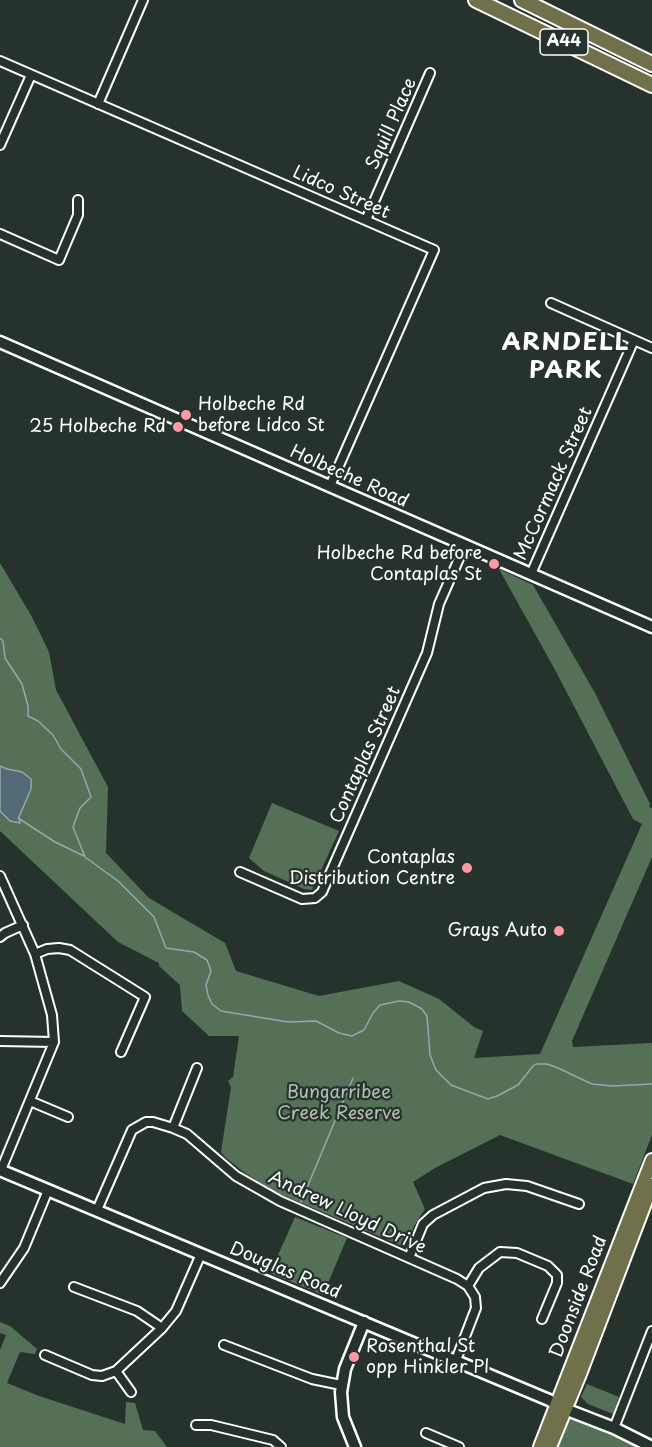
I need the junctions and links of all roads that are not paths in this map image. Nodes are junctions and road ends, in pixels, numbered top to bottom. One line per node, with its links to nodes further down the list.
1 (143, 0): 9 (street)
2 (476, 0): 8 (highway, A44)
3 (522, 0): 5 (highway, A44)
4 (0, 61): 7 (street, Lidco Street)
5 (652, 64)
6 (430, 73): 12 (street, Squill Place)
7 (31, 75): 9 (street, Lidco Street); 10 (street)
8 (652, 85)
9 (98, 104): 12 (street, Lidco Street)
10 (0, 145)
11 (78, 200): 13 (street)
12 (366, 220): 18 (street, Lidco Street)
13 (0, 234)
14 (551, 303): 15 (street)
15 (634, 340): 17 (street); 20 (street, McCormack Street)
16 (0, 342): 18 (street, Holbeche Road)
17 (652, 348)
18 (330, 486): 19 (street, Holbeche Road)
19 (465, 545): 20 (street, Holbeche Road); 22 (street, Contaplas Street)
20 (531, 574): 21 (street, Holbeche Road)
21 (652, 627)
22 (240, 872)
23 (0, 876): 24 (street)
24 (22, 925): 25 (street); 26 (street)
25 (0, 937)
26 (35, 954): 28 (street); 29 (street)
27 (0, 1041): 28 (street)
28 (54, 1042): 31 (street)
29 (121, 1052)
30 (197, 1068): 33 (street)
31 (30, 1101): 32 (street); 35 (street)
32 (68, 1117)
33 (173, 1128): 39 (street, Andrew Lloyd Drive); 41 (street, Andrew Lloyd Drive)
34 (652, 1160): 55 (main road, Doonside Road)
35 (1, 1170): 37 (street, Douglas Road)
36 (652, 1185): 55 (main road, Doonside Road)
37 (48, 1190): 39 (street, Douglas Road); 42 (street)
38 (579, 1204): 41 (street)
39 (97, 1210): 40 (street, Douglas Road)
40 (201, 1254): 46 (street, Douglas Road); 47 (street)
41 (409, 1258): 43 (street, Andrew Lloyd Drive)
42 (0, 1283)
43 (468, 1286): 45 (street); 51 (street)
44 (74, 1287): 47 (street)
45 (542, 1319)
46 (364, 1322): 51 (street, Douglas Road); 53 (street)
47 (162, 1328): 52 (street)
48 (652, 1330): 57 (street)
49 (224, 1345): 53 (street)
50 (45, 1355): 52 (street)
51 (456, 1360): 55 (street, Douglas Road)
52 (116, 1371): 54 (street)
53 (341, 1385): 61 (street)
54 (131, 1392)
55 (563, 1405): 57 (street, Douglas Road); 62 (main road, Doonside Road); 63 (main road, Doonside Road)
56 (196, 1425): 60 (street)
57 (614, 1428): 64 (street, Douglas Road)
58 (426, 1433): 59 (street)
59 (456, 1446)
60 (281, 1447)
61 (355, 1447)
62 (540, 1447)
63 (550, 1447)
64 (652, 1447)

